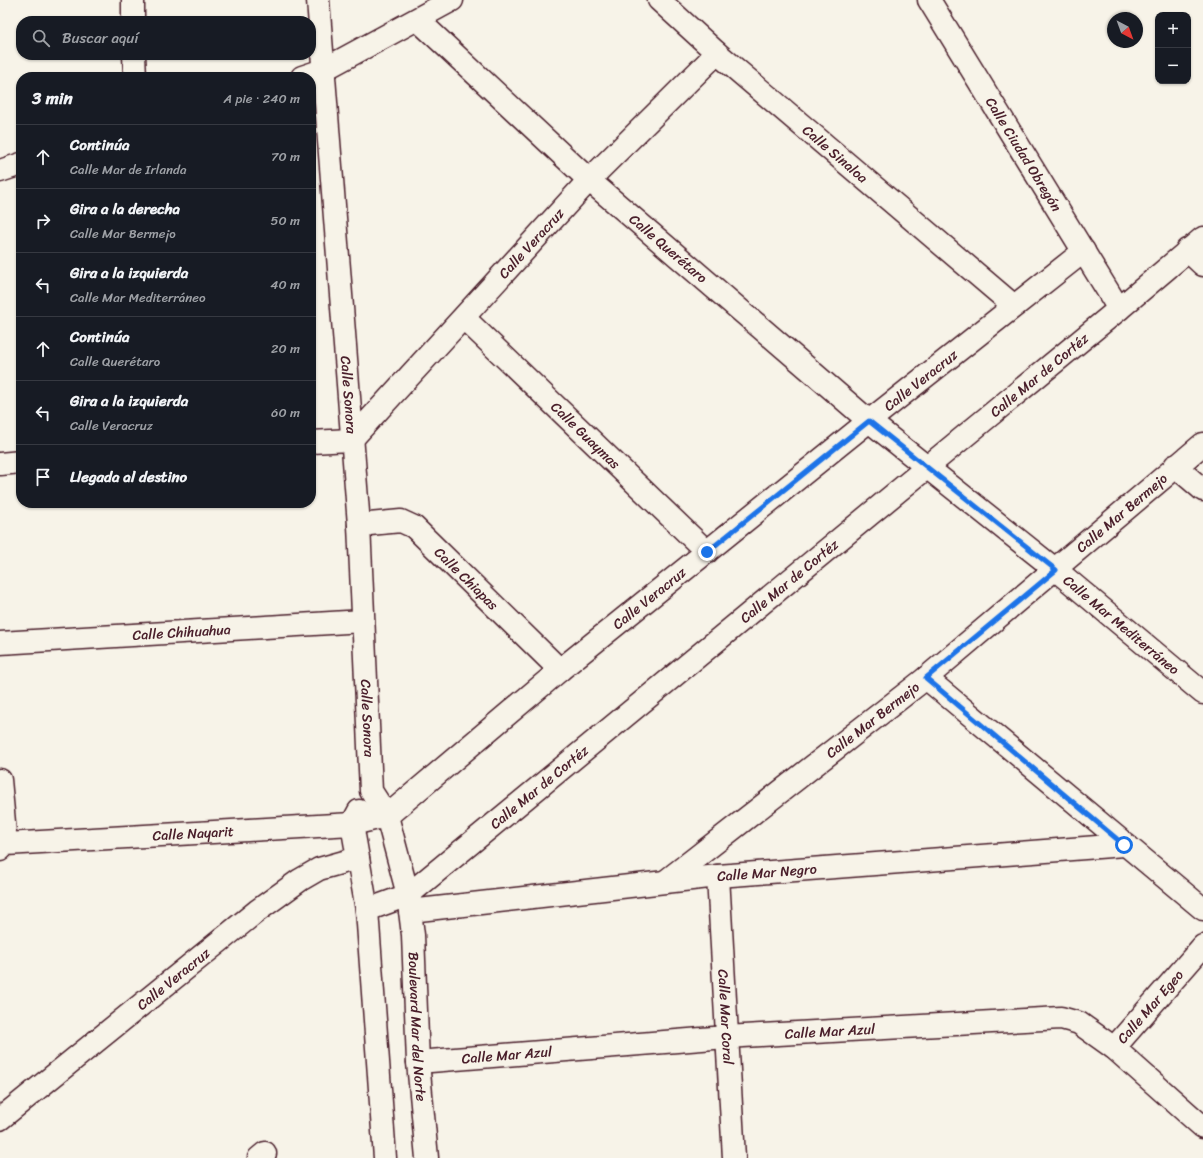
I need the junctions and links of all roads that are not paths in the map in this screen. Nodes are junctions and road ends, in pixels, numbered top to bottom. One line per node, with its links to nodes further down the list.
1 (133, 0): 6 (street)
2 (318, 0): 10 (street, Calle Sonora)
3 (452, 0): 7 (street)
4 (659, 0): 8 (street, Calle Sinaloa)
5 (929, 0): 17 (street, Calle Ciudad Obregón)
6 (133, 16)
7 (418, 20): 10 (street); 15 (street, Calle Querétaro)
8 (717, 52): 15 (street, Calle Veracruz); 19 (street, Calle Sinaloa)
9 (134, 60): 11 (street)
10 (323, 70): 12 (street); 23 (street, Calle Sonora)
11 (135, 72)
12 (316, 72)
13 (16, 166): 14 (street)
14 (0, 171)
15 (589, 180): 21 (street, Calle Veracruz); 22 (street, Calle Querétaro)
16 (1195, 244): 18 (street); 20 (street, Calle Mar de Cortéz)
17 (1084, 251): 19 (street, Calle Veracruz); 20 (street, Calle Ciudad Obregón)
18 (1203, 264)
19 (1014, 306): 22 (street, Calle Veracruz)
20 (1119, 309): 29 (street, Calle Mar de Cortéz)
21 (464, 318): 23 (street, Calle Veracruz); 32 (street, Calle Guaymas)
22 (869, 421): 29 (street, Calle Querétaro); 32 (street, Calle Veracruz)
23 (351, 440): 24 (street); 31 (street, Calle Sonora)
24 (316, 442)
25 (1203, 444): 28 (street, Calle Mar Bermejo)
26 (16, 462): 27 (street)
27 (0, 464)
28 (1175, 466): 30 (street); 33 (street, Calle Mar Bermejo)
29 (927, 468): 33 (street, Calle Mar Mediterráneo); 48 (street, Calle Mar de Cortéz)
30 (1203, 490)
31 (359, 524): 34 (street, Calle Sonora); 36 (street, Calle Chiapas)
32 (707, 552): 36 (street, Calle Veracruz)
33 (1056, 570): 37 (street, Calle Mar Bermejo); 38 (street, Calle Mar Mediterráneo)
34 (363, 621): 35 (street, Calle Chihuahua); 40 (street, Calle Sonora)
35 (0, 643)
36 (560, 670): 41 (street, Calle Veracruz)
37 (926, 678): 43 (street); 47 (street, Calle Mar Bermejo)
38 (1203, 693)
39 (0, 780): 44 (street)
40 (371, 791): 41 (street); 42 (street)
41 (388, 816): 42 (street, Calle Nayarit); 48 (street)
42 (352, 824): 44 (street, Calle Nayarit); 45 (street)
43 (1124, 845): 46 (street, Calle Mar Negro); 49 (street)
44 (3, 847)
45 (358, 858): 50 (street); 55 (street, Calle Veracruz)
46 (718, 876): 47 (street, Calle Mar Negro); 52 (street, Calle Mar Coral)
47 (666, 881): 48 (street, Calle Mar Negro)
48 (409, 903): 50 (street, Calle Mar de Cortéz); 54 (street, Boulevard Mar del Norte)
49 (1203, 909)
50 (367, 910): 57 (street)
51 (1203, 946): 53 (street, Calle Mar Egeo)
52 (726, 1037): 53 (street, Calle Mar Azul); 54 (street, Calle Mar Azul); 59 (street, Calle Mar Coral)
53 (1114, 1048): 56 (street, Calle Mar Azul)
54 (418, 1062): 58 (street, Boulevard Mar del Norte)
55 (0, 1119)
56 (1203, 1127)
57 (385, 1158)
58 (427, 1158)
59 (734, 1158)

